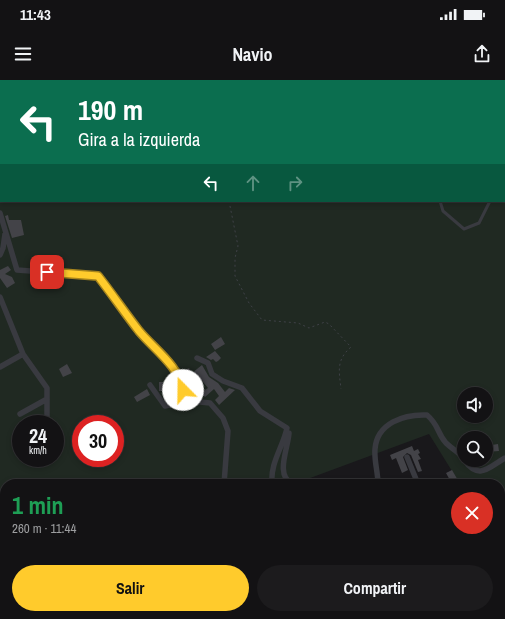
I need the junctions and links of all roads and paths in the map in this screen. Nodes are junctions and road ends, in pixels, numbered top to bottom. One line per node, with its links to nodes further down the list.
1 (229, 202): 12 (path)
2 (440, 202): 3 (lane)
3 (490, 202)
4 (0, 213): 5 (street)
5 (5, 230): 6 (street); 14 (street)
6 (0, 255)
7 (0, 297): 8 (street)
8 (22, 354): 10 (street); 13 (street)
9 (197, 358): 17 (street)
10 (0, 367)
11 (150, 385): 14 (street)
12 (341, 389)
13 (47, 399): 15 (street); 16 (street)
14 (181, 400): 24 (street)
15 (20, 414)
16 (47, 415)
17 (287, 428): 25 (street); 26 (street)
18 (457, 452): 27 (street)
19 (407, 457): 28 (street)
20 (505, 458): 21 (street)
21 (493, 466)
22 (471, 467): 23 (street)
23 (492, 467)
24 (224, 479)
25 (272, 479)
26 (286, 479)
27 (377, 479)
28 (416, 479)

